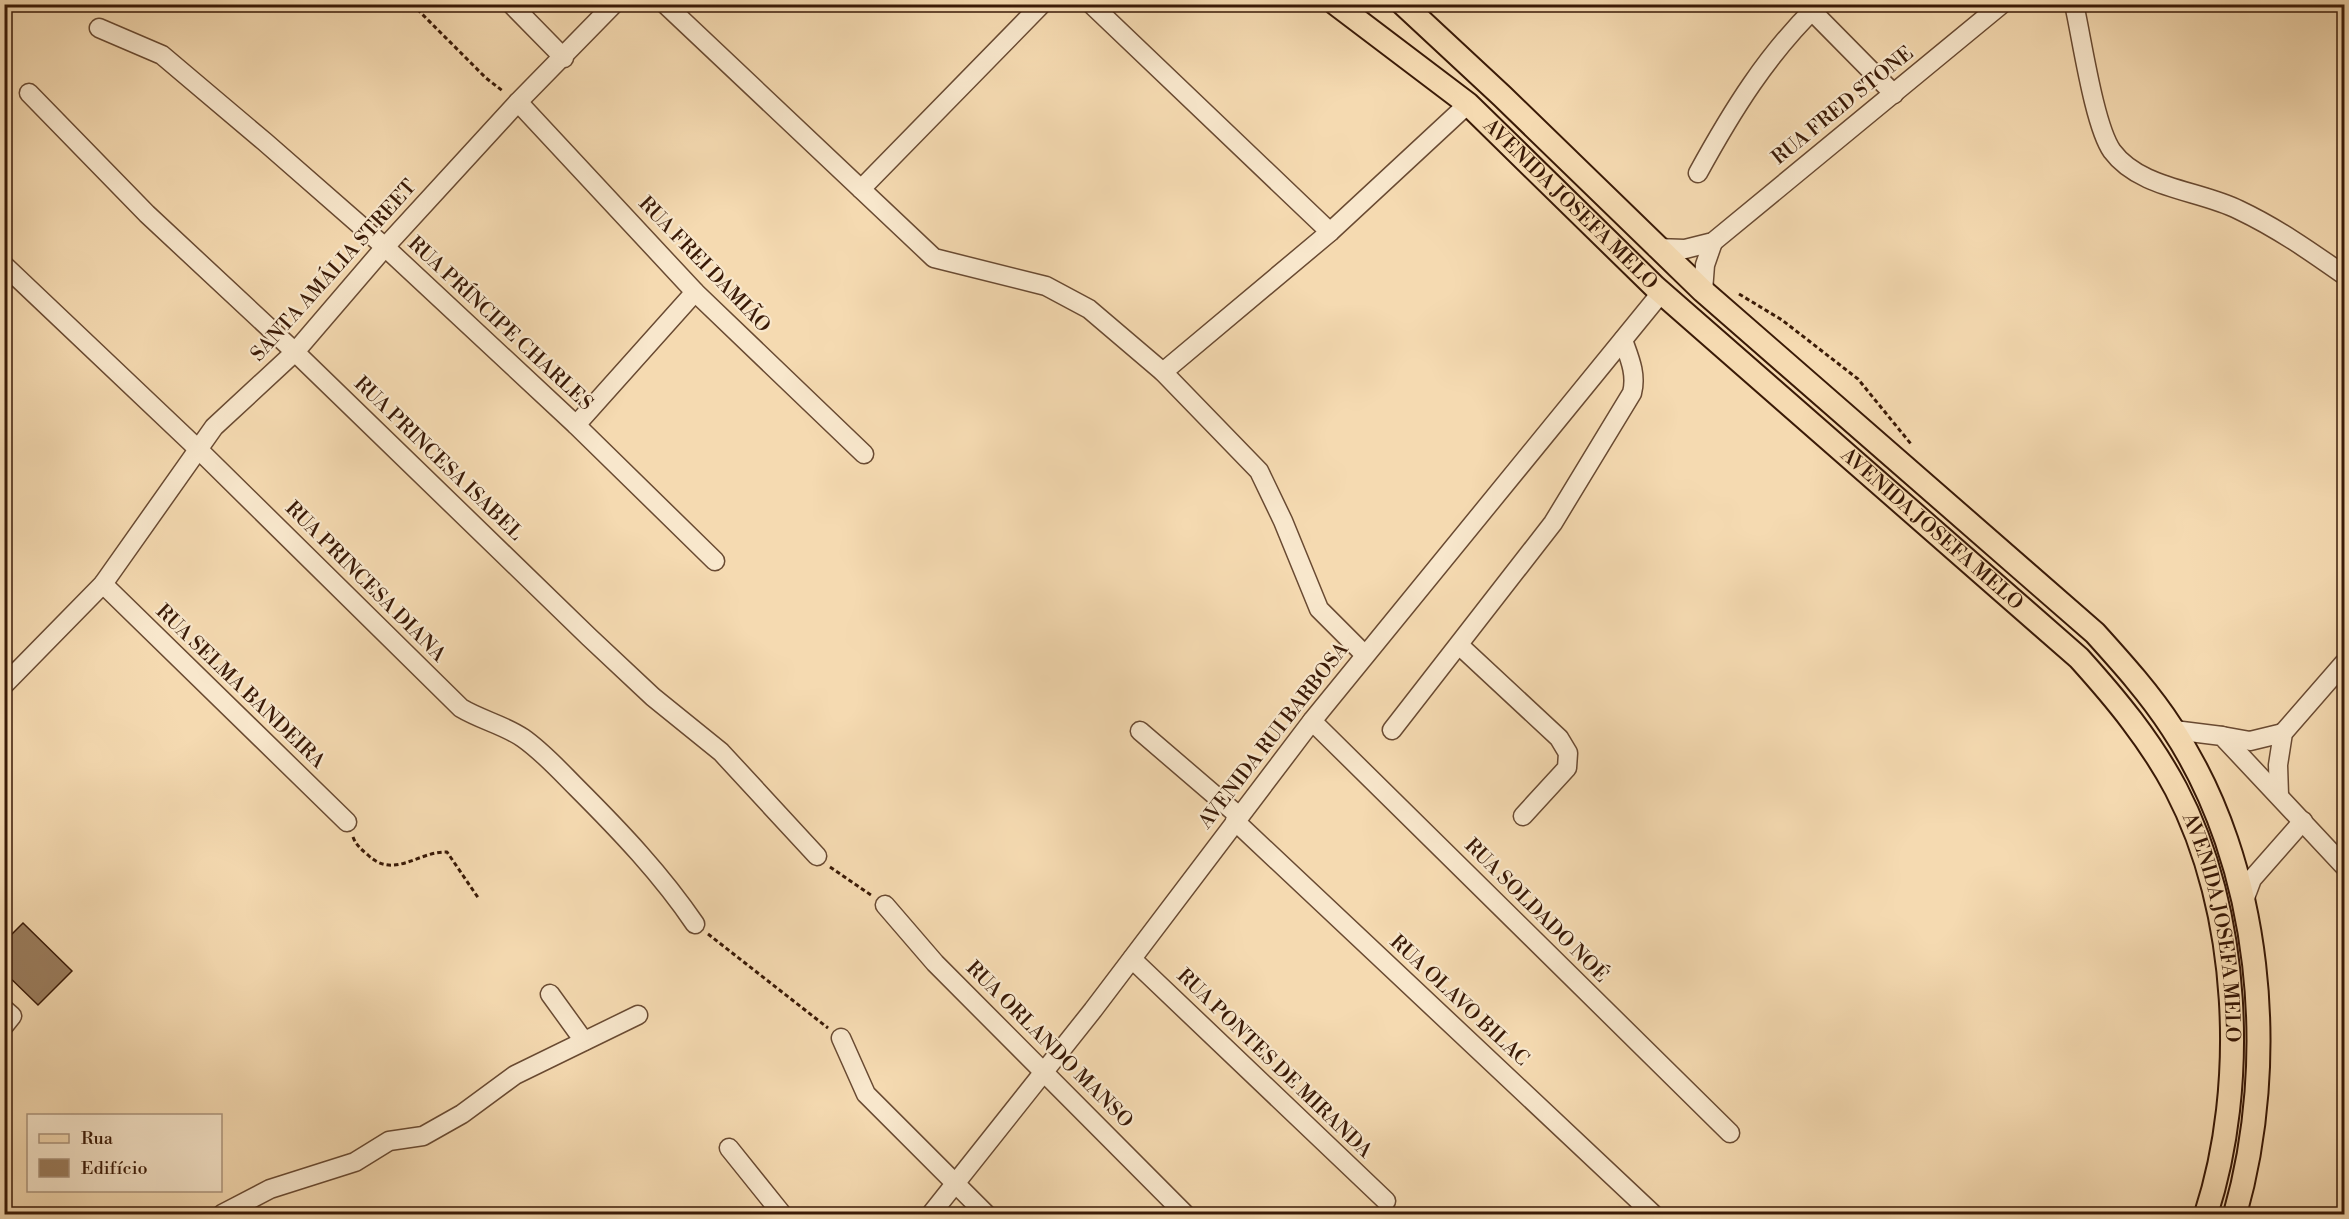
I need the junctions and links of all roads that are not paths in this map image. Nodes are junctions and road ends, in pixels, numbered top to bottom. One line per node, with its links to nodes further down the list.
1 (511, 4): 12 (street)
2 (614, 4): 12 (street, SANTA AMÁLIA STREET)
3 (665, 4): 18 (street)
4 (1042, 4): 18 (street)
5 (1091, 4): 19 (street)
6 (1335, 4): 16 (main road, AVENIDA JOSEFA MELO)
7 (1403, 4): 22 (main road, AVENIDA JOSEFA MELO)
8 (2074, 4): 24 (street)
9 (1995, 7): 14 (street, RUA FRED STONE)
10 (1816, 8): 14 (street); 17 (street)
11 (99, 28): 21 (street, RUA PRÍNCIPE CHARLES)
12 (564, 58): 15 (street, SANTA AMÁLIA STREET)
13 (29, 93): 29 (street, RUA PRINCESA ISABEL)
14 (1893, 94): 20 (street, RUA FRED STONE)
15 (518, 102): 21 (street, SANTA AMÁLIA STREET); 26 (street, RUA FREI DAMIÃO)
16 (1468, 104): 19 (street); 27 (main road, AVENIDA JOSEFA MELO)
17 (1698, 173)
18 (861, 189): 30 (street)
19 (1330, 232): 30 (street)
20 (1713, 242): 22 (street, RUA FRED STONE); 25 (street)
21 (385, 247): 29 (street, SANTA AMÁLIA STREET); 31 (street, RUA PRÍNCIPE CHARLES)
22 (1656, 248): 25 (main road, AVENIDA JOSEFA MELO)
23 (4, 265): 32 (street, RUA PRINCESA DIANA)
24 (2344, 274)
25 (1703, 291): 42 (main road, AVENIDA JOSEFA MELO)
26 (695, 292): 31 (street); 33 (street, RUA FREI DAMIÃO)
27 (1661, 293): 28 (street, AVENIDA RUI BARBOSA); 74 (main road, AVENIDA JOSEFA MELO)
28 (1623, 339): 36 (street); 37 (street, AVENIDA RUI BARBOSA)
29 (295, 352): 32 (street, SANTA AMÁLIA STREET); 51 (street, RUA PRINCESA ISABEL)
30 (1163, 372): 37 (street)
31 (576, 425): 34 (street, RUA PRÍNCIPE CHARLES)
32 (198, 449): 35 (street, SANTA AMÁLIA STREET); 55 (street, RUA PRINCESA DIANA)
33 (864, 454)
34 (716, 561)
35 (103, 584): 39 (street, SANTA AMÁLIA STREET); 50 (street, RUA SELMA BANDEIRA)
36 (1460, 645): 41 (street); 47 (street)
37 (1365, 655): 40 (street, AVENIDA RUI BARBOSA)
38 (2344, 663): 44 (street)
39 (4, 685)
40 (1312, 721): 48 (street, AVENIDA RUI BARBOSA); 64 (street, RUA SOLDADO NOÉ)
41 (1392, 730)
42 (2174, 730): 45 (street); 53 (main road, AVENIDA JOSEFA MELO)
43 (1140, 731): 48 (street, RUA OLAVO BILAC)
44 (2283, 733): 45 (street); 46 (street)
45 (2222, 736): 46 (street)
46 (2279, 795): 49 (street)
47 (1523, 816)
48 (1237, 819): 56 (street, AVENIDA RUI BARBOSA); 73 (street, RUA OLAVO BILAC)
49 (2303, 821): 52 (street); 53 (street)
50 (347, 822)
51 (817, 856)
52 (2344, 866)
53 (2243, 903): 75 (main road, AVENIDA JOSEFA MELO)
54 (885, 905): 63 (street, RUA ORLANDO MANSO)
55 (695, 924)
56 (1132, 959): 63 (street, AVENIDA RUI BARBOSA); 67 (street, RUA PONTES DE MIRANDA)
57 (550, 994): 62 (street)
58 (4, 1009): 60 (street)
59 (638, 1015): 62 (street)
60 (4, 1026)
61 (841, 1038): 66 (street)
62 (584, 1041): 68 (street)
63 (1044, 1071): 66 (street, AVENIDA RUI BARBOSA); 72 (street, RUA ORLANDO MANSO)
64 (1730, 1133)
65 (729, 1148): 69 (street)
66 (956, 1182): 70 (street, AVENIDA RUI BARBOSA); 71 (street)
67 (1386, 1201)
68 (222, 1215)
69 (782, 1215)
70 (931, 1215)
71 (986, 1215)
72 (1185, 1215)
73 (1653, 1215)
74 (2206, 1215)
75 (2235, 1215)

